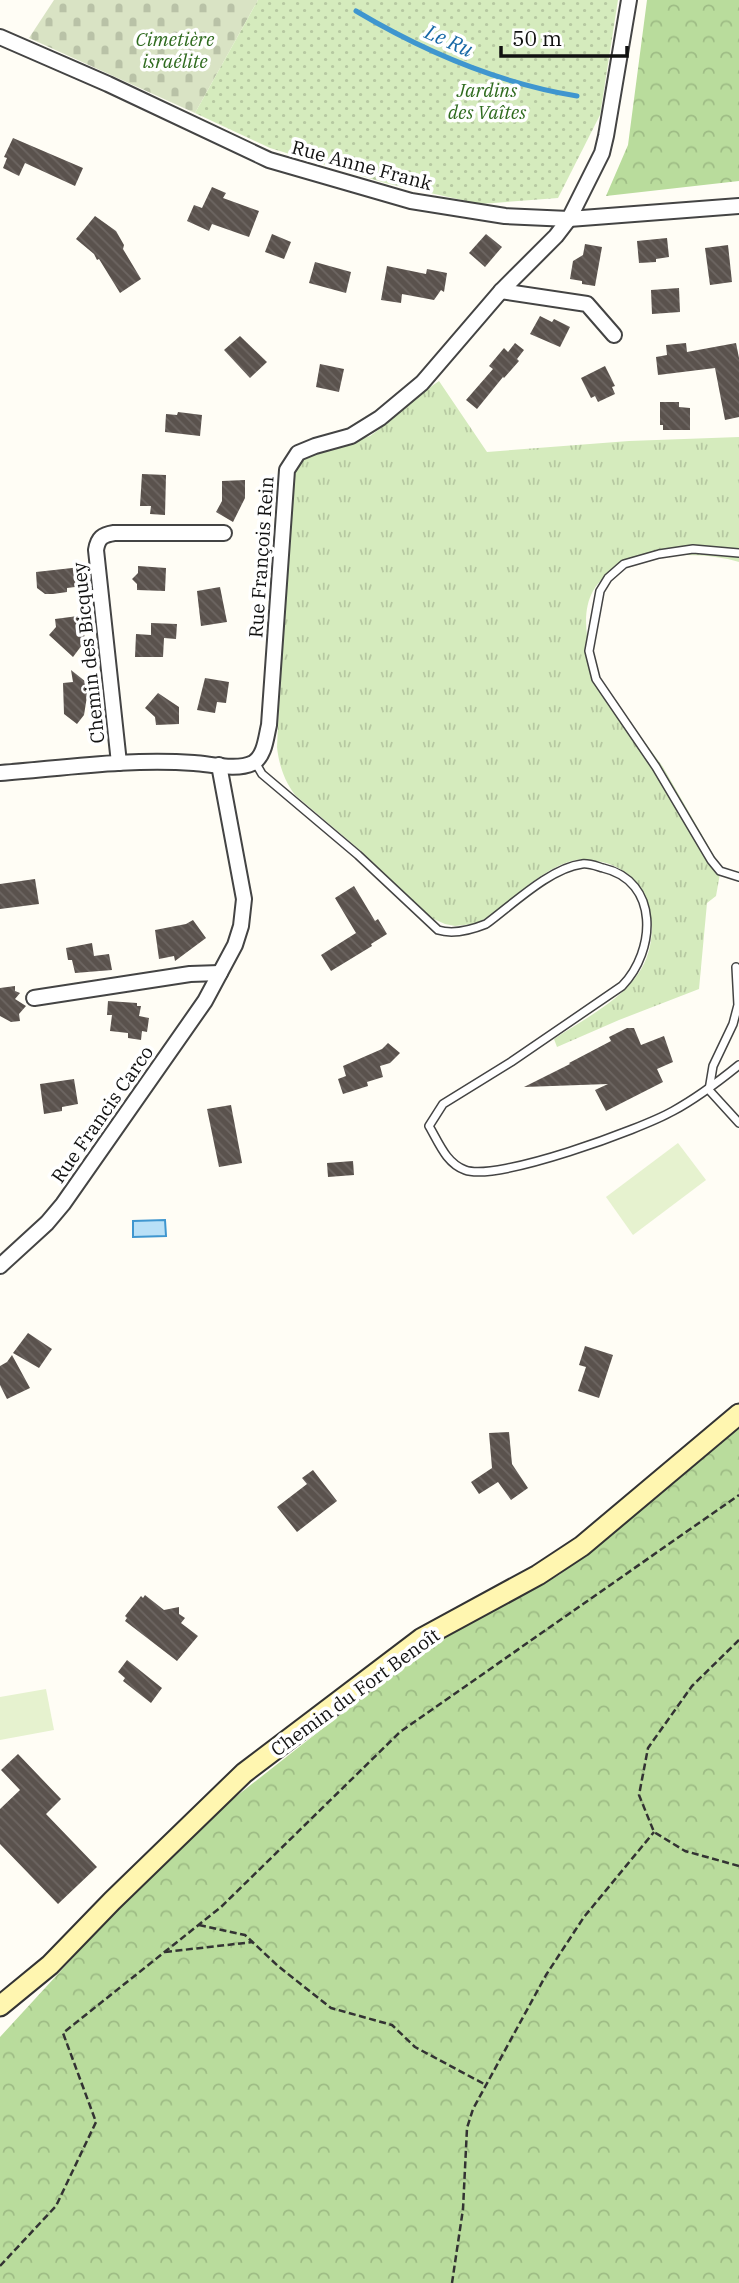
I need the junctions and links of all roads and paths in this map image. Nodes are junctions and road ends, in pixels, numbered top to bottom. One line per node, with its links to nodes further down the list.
1 (629, 0): 4 (street, Rue François Rein)
2 (0, 37): 4 (street, Rue Anne Frank)
3 (739, 206): 4 (street, Rue Anne Frank)
4 (569, 219): 5 (street, Rue François Rein)
5 (500, 290): 6 (street); 9 (street, Rue François Rein)
6 (614, 335)
7 (224, 533): 10 (street, Chemin des Bicquey)
8 (739, 554): 13 (lane)
9 (255, 762): 11 (street, Chemin des Bicquey); 18 (lane)
10 (119, 763): 11 (street, Chemin des Bicquey); 12 (street, Chemin des Bicquey)
11 (219, 765): 15 (street, Rue Francis Carco)
12 (0, 773)
13 (739, 877)
14 (736, 967): 18 (lane)
15 (220, 973): 16 (street); 20 (street, Rue Francis Carco)
16 (34, 998)
17 (739, 1065): 18 (lane)
18 (709, 1090): 19 (lane)
19 (739, 1123)
20 (0, 1266)
21 (739, 1414): 29 (street, Chemin du Fort Benoît)
22 (739, 1495): 26 (path)
23 (739, 1640): 24 (path)
24 (654, 1832): 25 (path); 30 (path)
25 (739, 1866)
26 (199, 1925): 27 (path); 28 (path)
27 (253, 1942): 28 (path); 30 (path)
28 (164, 1953): 31 (path)
29 (0, 2006)
30 (486, 2085): 32 (path)
31 (0, 2266)
32 (452, 2283)

